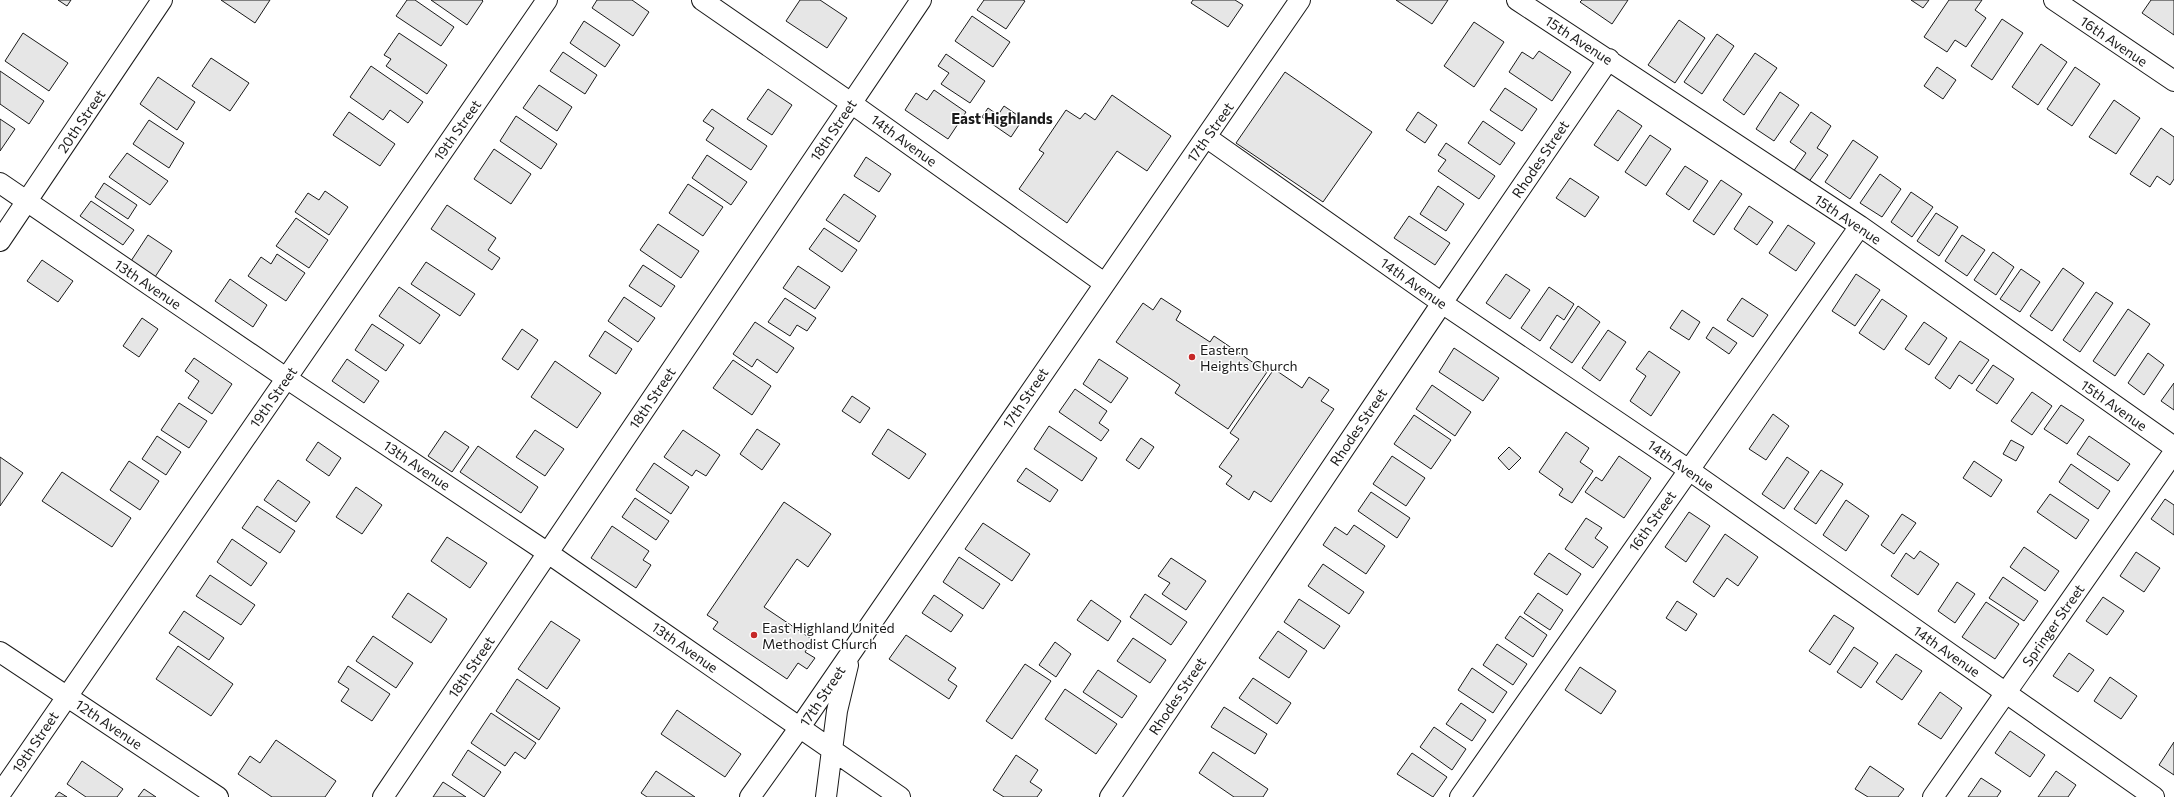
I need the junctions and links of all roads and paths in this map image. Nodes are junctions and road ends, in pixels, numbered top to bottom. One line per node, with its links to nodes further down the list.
1 (162, 0): 13 (street, 20th Street)
2 (547, 0): 18 (street, 19th Street)
3 (702, 0): 10 (street, 14th Avenue)
4 (921, 0): 10 (street, 18th Street)
5 (1300, 0): 11 (street, 17th Street)
6 (1517, 0): 8 (street, 15th Avenue)
7 (2054, 0): 9 (street, 16th Avenue)
8 (1609, 59): 14 (street, 15th Avenue); 17 (street, Rhodes Street)
9 (2174, 81)
10 (851, 103): 16 (street, 14th Avenue); 22 (street, 18th Street)
11 (1206, 138): 16 (street, 17th Street); 17 (street, 14th Avenue)
12 (0, 183): 13 (street, 13th Avenue)
13 (27, 201): 15 (street, 20th Street); 18 (street, 13th Avenue)
14 (1860, 226): 19 (street, 15th Avenue); 21 (street, 16th Street)
15 (0, 241)
16 (1104, 283): 24 (street, 17th Street)
17 (1442, 303): 21 (street, 14th Avenue); 35 (street, Rhodes Street)
18 (286, 378): 22 (street, 13th Avenue); 26 (street, 19th Street)
19 (2174, 447)
20 (2174, 452): 25 (street, Springer Street)
21 (1688, 470): 25 (street, 14th Avenue); 36 (street, 16th Street)
22 (548, 553): 27 (street, 13th Avenue); 31 (street, 18th Street)
23 (0, 652): 26 (street, 12th Avenue)
24 (851, 654): 27 (street, 17th Street); 28 (street)
25 (2006, 693): 37 (street, Springer Street); 38 (street, 14th Avenue)
26 (66, 695): 29 (street, 19th Street); 30 (street, 12th Avenue)
27 (800, 728): 28 (street, 13th Avenue); 32 (street, 17th Street)
28 (832, 749): 33 (street); 34 (street, 13th Avenue)
29 (0, 794)
30 (218, 797)
31 (383, 797)
32 (750, 797)
33 (826, 797)
34 (900, 797)
35 (1110, 797)
36 (1460, 797)
37 (1933, 797)
38 (2154, 797)

